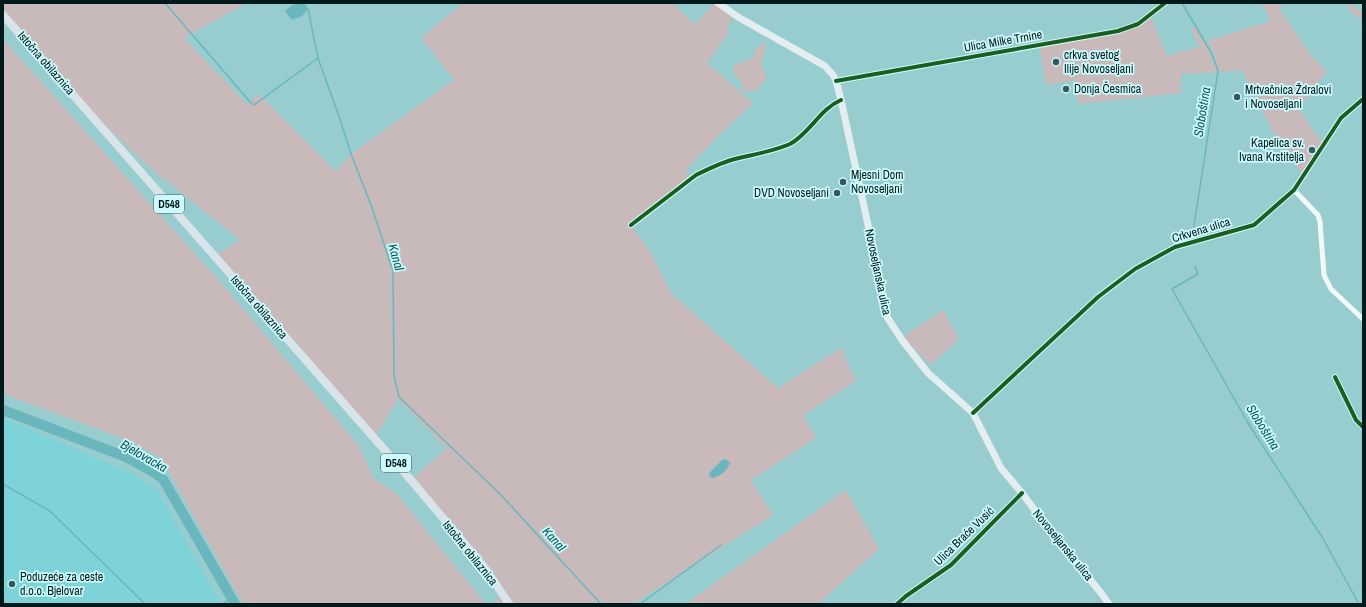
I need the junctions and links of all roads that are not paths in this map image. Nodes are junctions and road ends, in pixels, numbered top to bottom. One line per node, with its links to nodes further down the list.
1 (718, 3): 4 (main road, Novoseljanska ulica)
2 (1165, 3): 4 (street, Ulica Milke Trnine)
3 (3, 15): 14 (main road, Istočna obilaznica / D548)
4 (836, 81): 6 (main road, Novoseljanska ulica)
5 (1363, 99): 7 (street, Crkvena ulica)
6 (841, 100): 8 (street); 11 (main road, Novoseljanska ulica)
7 (1294, 190): 9 (street); 11 (street, Crkvena ulica)
8 (631, 225)
9 (1363, 319)
10 (1335, 377): 12 (street)
11 (973, 413): 13 (main road, Novoseljanska ulica)
12 (1363, 428)
13 (1022, 493): 15 (street, Ulica Braće Vusić); 16 (main road, Novoseljanska ulica)
14 (509, 604)
15 (898, 604)
16 (1109, 604)

